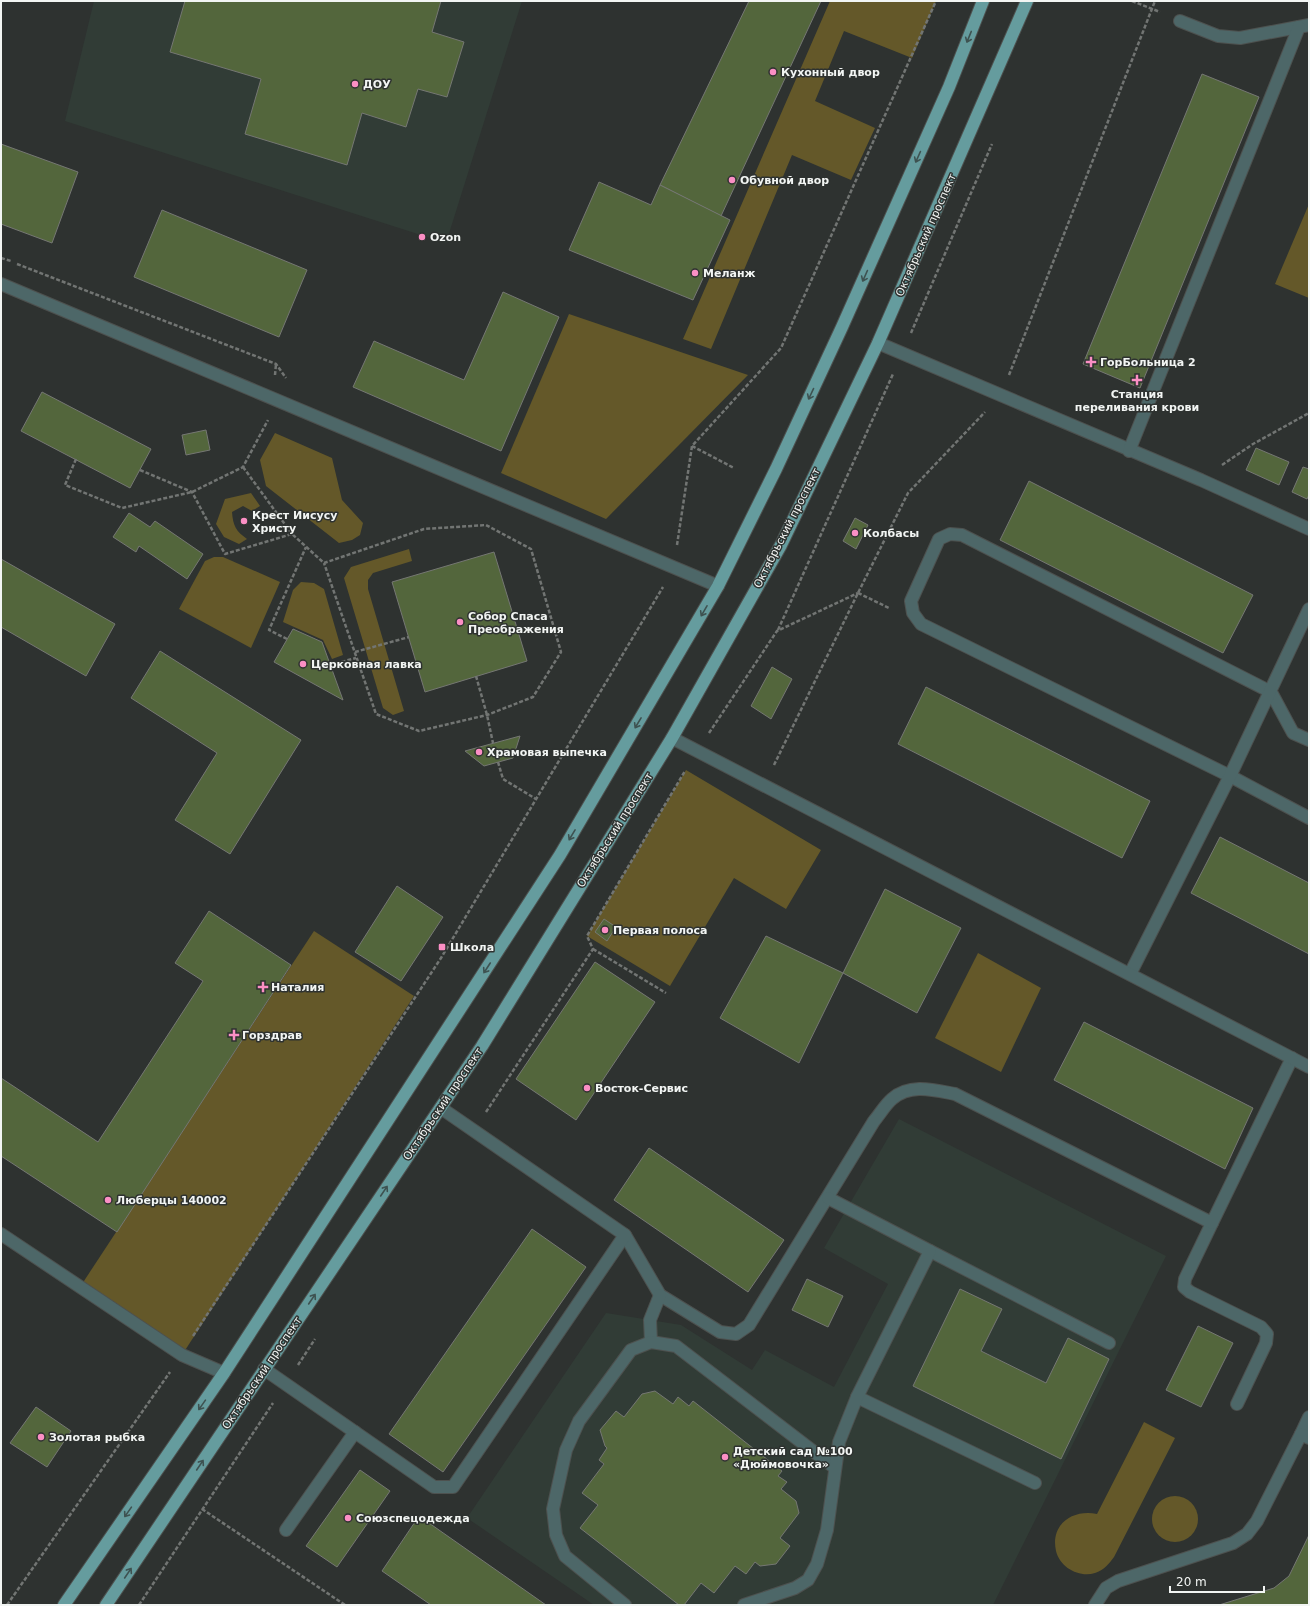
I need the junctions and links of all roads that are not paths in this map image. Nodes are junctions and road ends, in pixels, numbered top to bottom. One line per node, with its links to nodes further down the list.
1 (983, 1): 9 (main road, one-way to 9)
2 (1027, 1): 6 (main road, Октябрьский проспект)
3 (1180, 21): 4 (street)
4 (1304, 26): 7 (street)
5 (1, 284): 9 (street)
6 (878, 343): 7 (street); 12 (main road, Октябрьский проспект)
7 (1129, 451): 8 (street)
8 (1309, 529)
9 (718, 586): 29 (main road, one-way to 29)
10 (1309, 609): 11 (street)
11 (1271, 692): 13 (street); 14 (street); 14 (street)
12 (672, 738): 16 (street); 19 (main road, Октябрьский проспект)
13 (1309, 740)
14 (1230, 776): 15 (street); 16 (street)
15 (1309, 818)
16 (1130, 974): 17 (street)
17 (1292, 1058): 18 (street); 21 (street)
18 (1309, 1067)
19 (441, 1108): 23 (street); 28 (main road, Октябрьский проспект, one-way to 19)
20 (828, 1198): 21 (street); 24 (street); 25 (street)
21 (1212, 1223): 31 (street)
22 (1, 1234): 29 (street)
23 (625, 1235): 25 (street); 33 (street)
24 (930, 1251): 27 (street); 30 (street)
25 (660, 1296): 26 (street)
26 (651, 1342): 35 (street); 40 (street)
27 (1109, 1343)
28 (264, 1369): 33 (street); 39 (main road, Октябрьский проспект, one-way to 28)
29 (224, 1373): 38 (main road, one-way to 38)
30 (857, 1397): 35 (street); 36 (street)
31 (1237, 1404)
32 (1309, 1417): 34 (street)
33 (355, 1432): 37 (street)
34 (1305, 1436): 42 (street)
35 (835, 1468): 41 (street)
36 (1035, 1483)
37 (286, 1530)
38 (64, 1605)
39 (106, 1605)
40 (625, 1605)
41 (744, 1605)
42 (1095, 1605)

